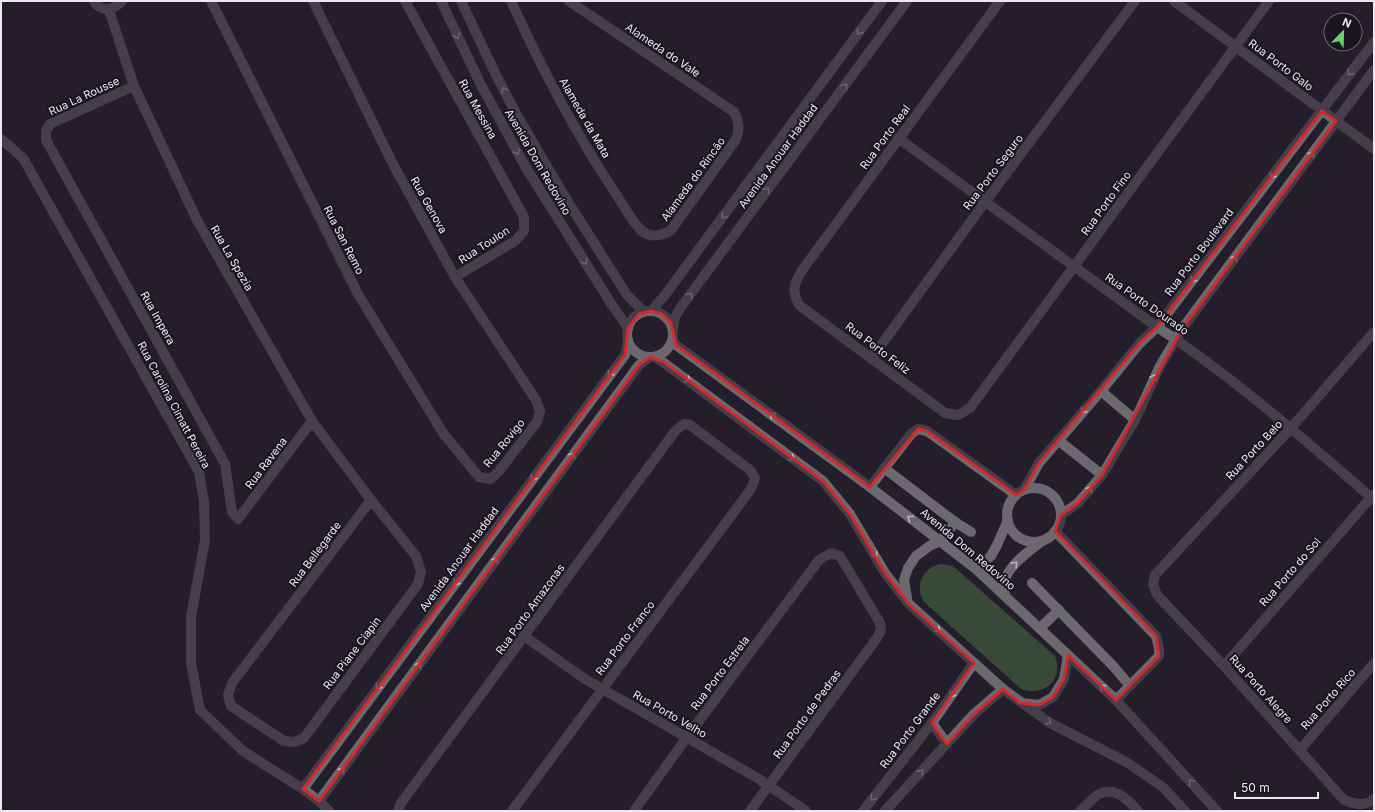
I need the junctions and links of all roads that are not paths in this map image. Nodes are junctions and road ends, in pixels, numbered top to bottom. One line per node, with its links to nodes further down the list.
1 (94, 1): 16 (street)
2 (122, 1): 16 (street)
3 (211, 1): 54 (street, Rua San Remo)
4 (313, 1): 32 (street, Rua Genova)
5 (405, 1): 29 (street, Rua Messina)
6 (441, 1): 36 (street, Avenida Dom Redovino, one-way to 36)
7 (461, 1): 34 (street, Avenida Dom Redovino, one-way to 7)
8 (511, 1): 30 (street, Alameda da Mata)
9 (569, 1): 23 (street, Alameda do Vale)
10 (882, 1): 34 (street, Avenida Anouar Haddad, one-way to 34)
11 (907, 1): 37 (street, Avenida Anouar Haddad, one-way to 11)
12 (1000, 1): 25 (street, Rua Porto Real)
13 (1135, 1): 28 (street, Rua Porto Seguro)
14 (1174, 1): 18 (street, Rua Porto Galo)
15 (1269, 1): 18 (street, Rua Porto Fino)
16 (109, 10): 20 (street, Rua La Spezia)
17 (1374, 42): 21 (street, Rua Porto Boulevard, one-way to 21)
18 (1236, 46): 21 (street, Rua Porto Galo); 31 (street, Rua Porto Fino)
19 (1374, 70): 22 (street)
20 (134, 86): 24 (street, Rua La Rousse); 48 (street, Rua La Spezia)
21 (1322, 111): 22 (street, Rua Porto Galo); 35 (street, Rua Porto Boulevard, one-way to 35)
22 (1336, 121): 27 (street, Rua Porto Galo); 39 (street, one-way to 22)
23 (739, 123): 30 (street, Alameda do Rincão)
24 (46, 131): 60 (street, Rua Impera)
25 (898, 138): 28 (street, Rua Porto Dourado); 33 (street, Rua Porto Real)
26 (1, 139): 91 (street, Rua Carolina Cimatt Pereira)
27 (1374, 149)
28 (985, 202): 31 (street, Rua Porto Dourado); 43 (street, Rua Porto Seguro)
29 (524, 230): 32 (street, Rua Toulon)
30 (652, 235)
31 (1074, 267): 35 (street, Rua Porto Dourado); 46 (street, Rua Porto Fino)
32 (455, 277): 45 (street, Rua Genova)
33 (794, 290): 43 (street, Rua Porto Feliz)
34 (648, 311): 36 (street); 37 (street, Avenida Dom Redovino)
35 (1157, 327): 39 (street, Rua Porto Dourado); 44 (street, Rua Porto Boulevard)
36 (628, 328): 40 (street)
37 (673, 329): 41 (street)
38 (1374, 332): 50 (street, Rua Porto Belo)
39 (1176, 339): 47 (street, one-way to 39); 50 (street, Rua Porto Dourado)
40 (628, 340): 42 (street); 91 (street, Avenida Anouar Haddad, one-way to 91)
41 (673, 341): 42 (street); 55 (street, Avenida Dom Redovino, one-way to 41)
42 (653, 357): 72 (street, one-way to 72); 93 (street, one-way to 42)
43 (871, 359): 46 (street, Rua Porto Feliz)
44 (1101, 391): 47 (street); 51 (street, Rua Porto Boulevard, one-way to 51)
45 (540, 411): 54 (street, Rua Rovigo)
46 (958, 415)
47 (1135, 420): 53 (street)
48 (312, 421): 58 (street, Rua La Spezia); 60 (street, Rua Ravena)
49 (684, 424): 75 (street, Rua Porto Amazonas); 81 (street, Rua Porto Franco)
50 (1291, 428): 57 (street, Rua Porto Dourado); 70 (street, Rua Porto Belo)
51 (1058, 440): 53 (street); 56 (street, Rua Porto Boulevard)
52 (884, 468): 55 (street); 56 (street); 62 (street)
53 (1102, 475): 59 (street, one-way to 53)
54 (479, 477)
55 (870, 487): 66 (street, Avenida Dom Redovino, one-way to 55)
56 (1020, 492): 59 (street); 61 (street)
57 (1373, 497): 79 (street, Rua Porto do Sol)
58 (371, 500): 87 (street, Rua Piane Ciapin); 87 (street, Rua Bellegarde)
59 (1061, 515): 63 (street)
60 (238, 519)
61 (1008, 520): 65 (street); 68 (street)
62 (955, 522): 64 (street); 66 (street)
63 (1056, 531): 65 (street); 80 (street)
64 (971, 532)
65 (1042, 540): 71 (street, one-way to 65)
66 (941, 541): 68 (street, Avenida Dom Redovino); 72 (street)
67 (831, 553): 86 (street, Rua Porto Estrela); 90 (street, Rua Porto de Pedras)
68 (976, 569): 71 (street, Avenida Dom Redovino)
69 (1032, 583): 73 (street)
70 (1153, 584): 79 (street, Rua Porto Alegre)
71 (1005, 595): 74 (street, Avenida Dom Redovino)
72 (909, 604): 77 (street, one-way to 77)
73 (1059, 610): 74 (street); 80 (street)
74 (1040, 628): 76 (street, Avenida Dom Redovino)
75 (524, 636): 81 (street, Rua Porto Velho); 95 (street, Rua Porto Amazonas)
76 (1068, 655): 83 (street, Avenida Dom Redovino, one-way to 76); 84 (street)
77 (974, 663): 82 (street); 85 (street, Rua Porto Grande, one-way to 85)
78 (1374, 663): 89 (street, Rua Porto Rico)
79 (1224, 666): 89 (street, Rua Porto Alegre)
80 (1130, 686): 83 (street)
81 (602, 689): 86 (street, Rua Porto Velho); 96 (street, Rua Porto Franco)
82 (1004, 689): 84 (street); 88 (street)
83 (1116, 700): 105 (street, Avenida Dom Redovino, one-way to 83)
84 (1020, 703): 104 (street, one-way to 104)
85 (932, 723): 88 (street); 100 (street, Rua Porto Grande, one-way to 100)
86 (687, 738): 90 (street, Rua Porto Velho); 97 (street, Rua Porto Estrela)
87 (294, 742)
88 (947, 744): 101 (street, one-way to 88)
89 (1300, 750): 92 (street, Rua Porto Alegre)
90 (769, 786): 98 (street, Rua Porto de Pedras); 99 (street, Rua Porto Velho)
91 (303, 789): 93 (street, Rua Carolina Cimatt Pereira)
92 (1374, 799)
93 (319, 801): 94 (street, Rua Carolina Cimatt Pereira)
94 (329, 811)
95 (398, 811)
96 (512, 811)
97 (634, 811)
98 (750, 811)
99 (806, 811)
100 (863, 811)
101 (884, 811)
102 (1080, 811): 103 (street)
103 (1138, 811)
104 (1185, 811)
105 (1217, 811)

